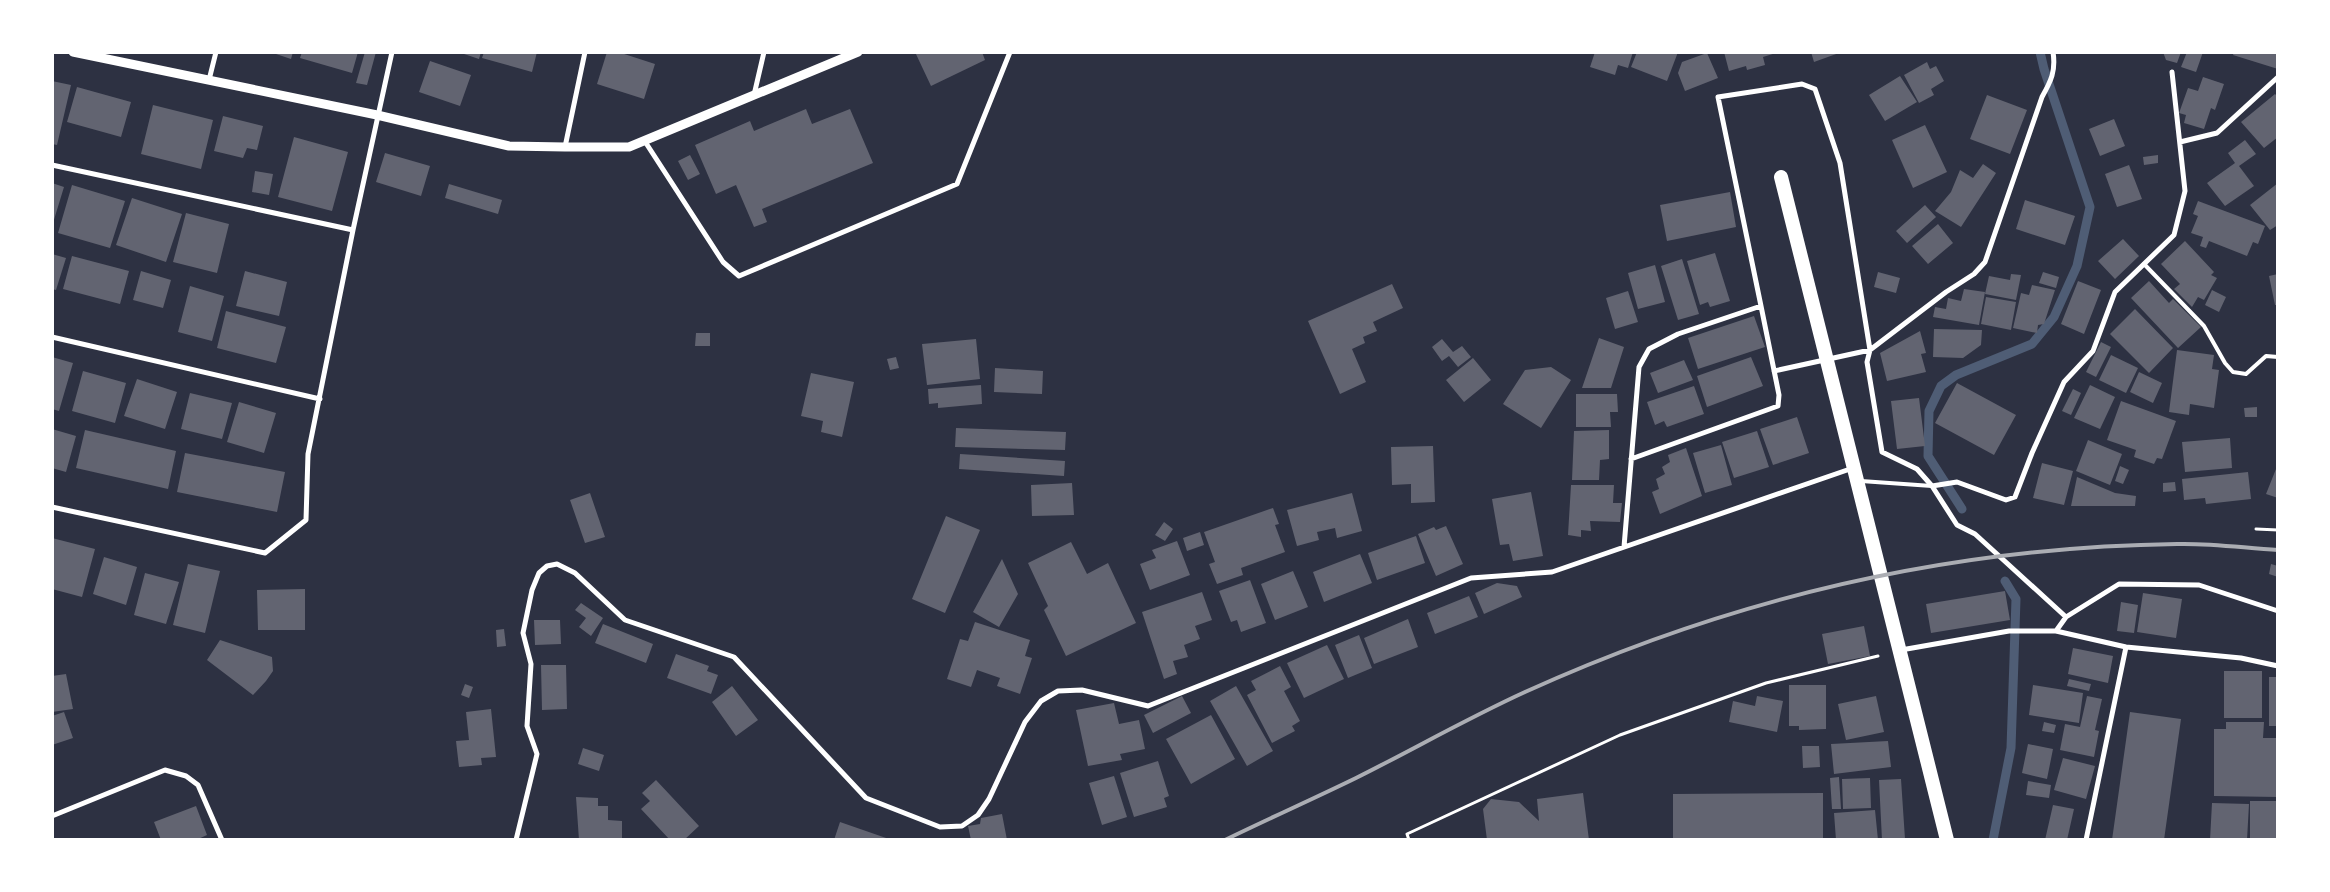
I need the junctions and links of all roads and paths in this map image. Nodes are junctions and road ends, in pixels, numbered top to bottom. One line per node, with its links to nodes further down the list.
1 (74, 52): 11 (street)
2 (216, 52): 11 (street)
3 (392, 52): 13 (street)
4 (585, 52): 16 (street)
5 (764, 52): 12 (street)
6 (858, 52): 12 (street)
7 (1010, 52): 14 (street)
8 (2053, 52): 23 (street)
9 (2172, 72): 15 (street)
10 (2278, 77): 15 (street)
11 (209, 80): 13 (street)
12 (754, 95): 14 (street)
13 (377, 115): 16 (street); 19 (street)
14 (644, 140): 16 (street)
15 (2180, 142): 20 (street)
16 (565, 146)
17 (52, 165): 19 (street)
18 (1780, 177): 28 (highway)
19 (353, 230): 26 (street)
20 (2144, 264): 24 (lane); 29 (street)
21 (1761, 306): 23 (street); 25 (street); 27 (street)
22 (52, 338): 26 (street)
23 (1870, 350): 25 (street); 29 (street)
24 (2278, 357)
25 (1774, 371): 27 (street)
26 (320, 398): 30 (street)
27 (1632, 459): 33 (street)
28 (1854, 474): 29 (lane); 33 (street); 38 (highway)
29 (1935, 486): 35 (street)
30 (52, 507)
31 (2256, 529): 32 (path)
32 (2278, 530)
33 (1624, 547): 42 (street)
34 (2278, 612): 35 (street)
35 (2066, 617): 36 (street)
36 (2056, 631): 37 (street); 38 (street)
37 (2126, 647): 39 (street); 45 (street)
38 (1900, 650): 43 (path); 44 (highway)
39 (2278, 666)
40 (52, 816): 41 (street)
41 (222, 840)
42 (516, 840)
43 (1409, 840)
44 (1947, 840)
45 (2086, 840)

